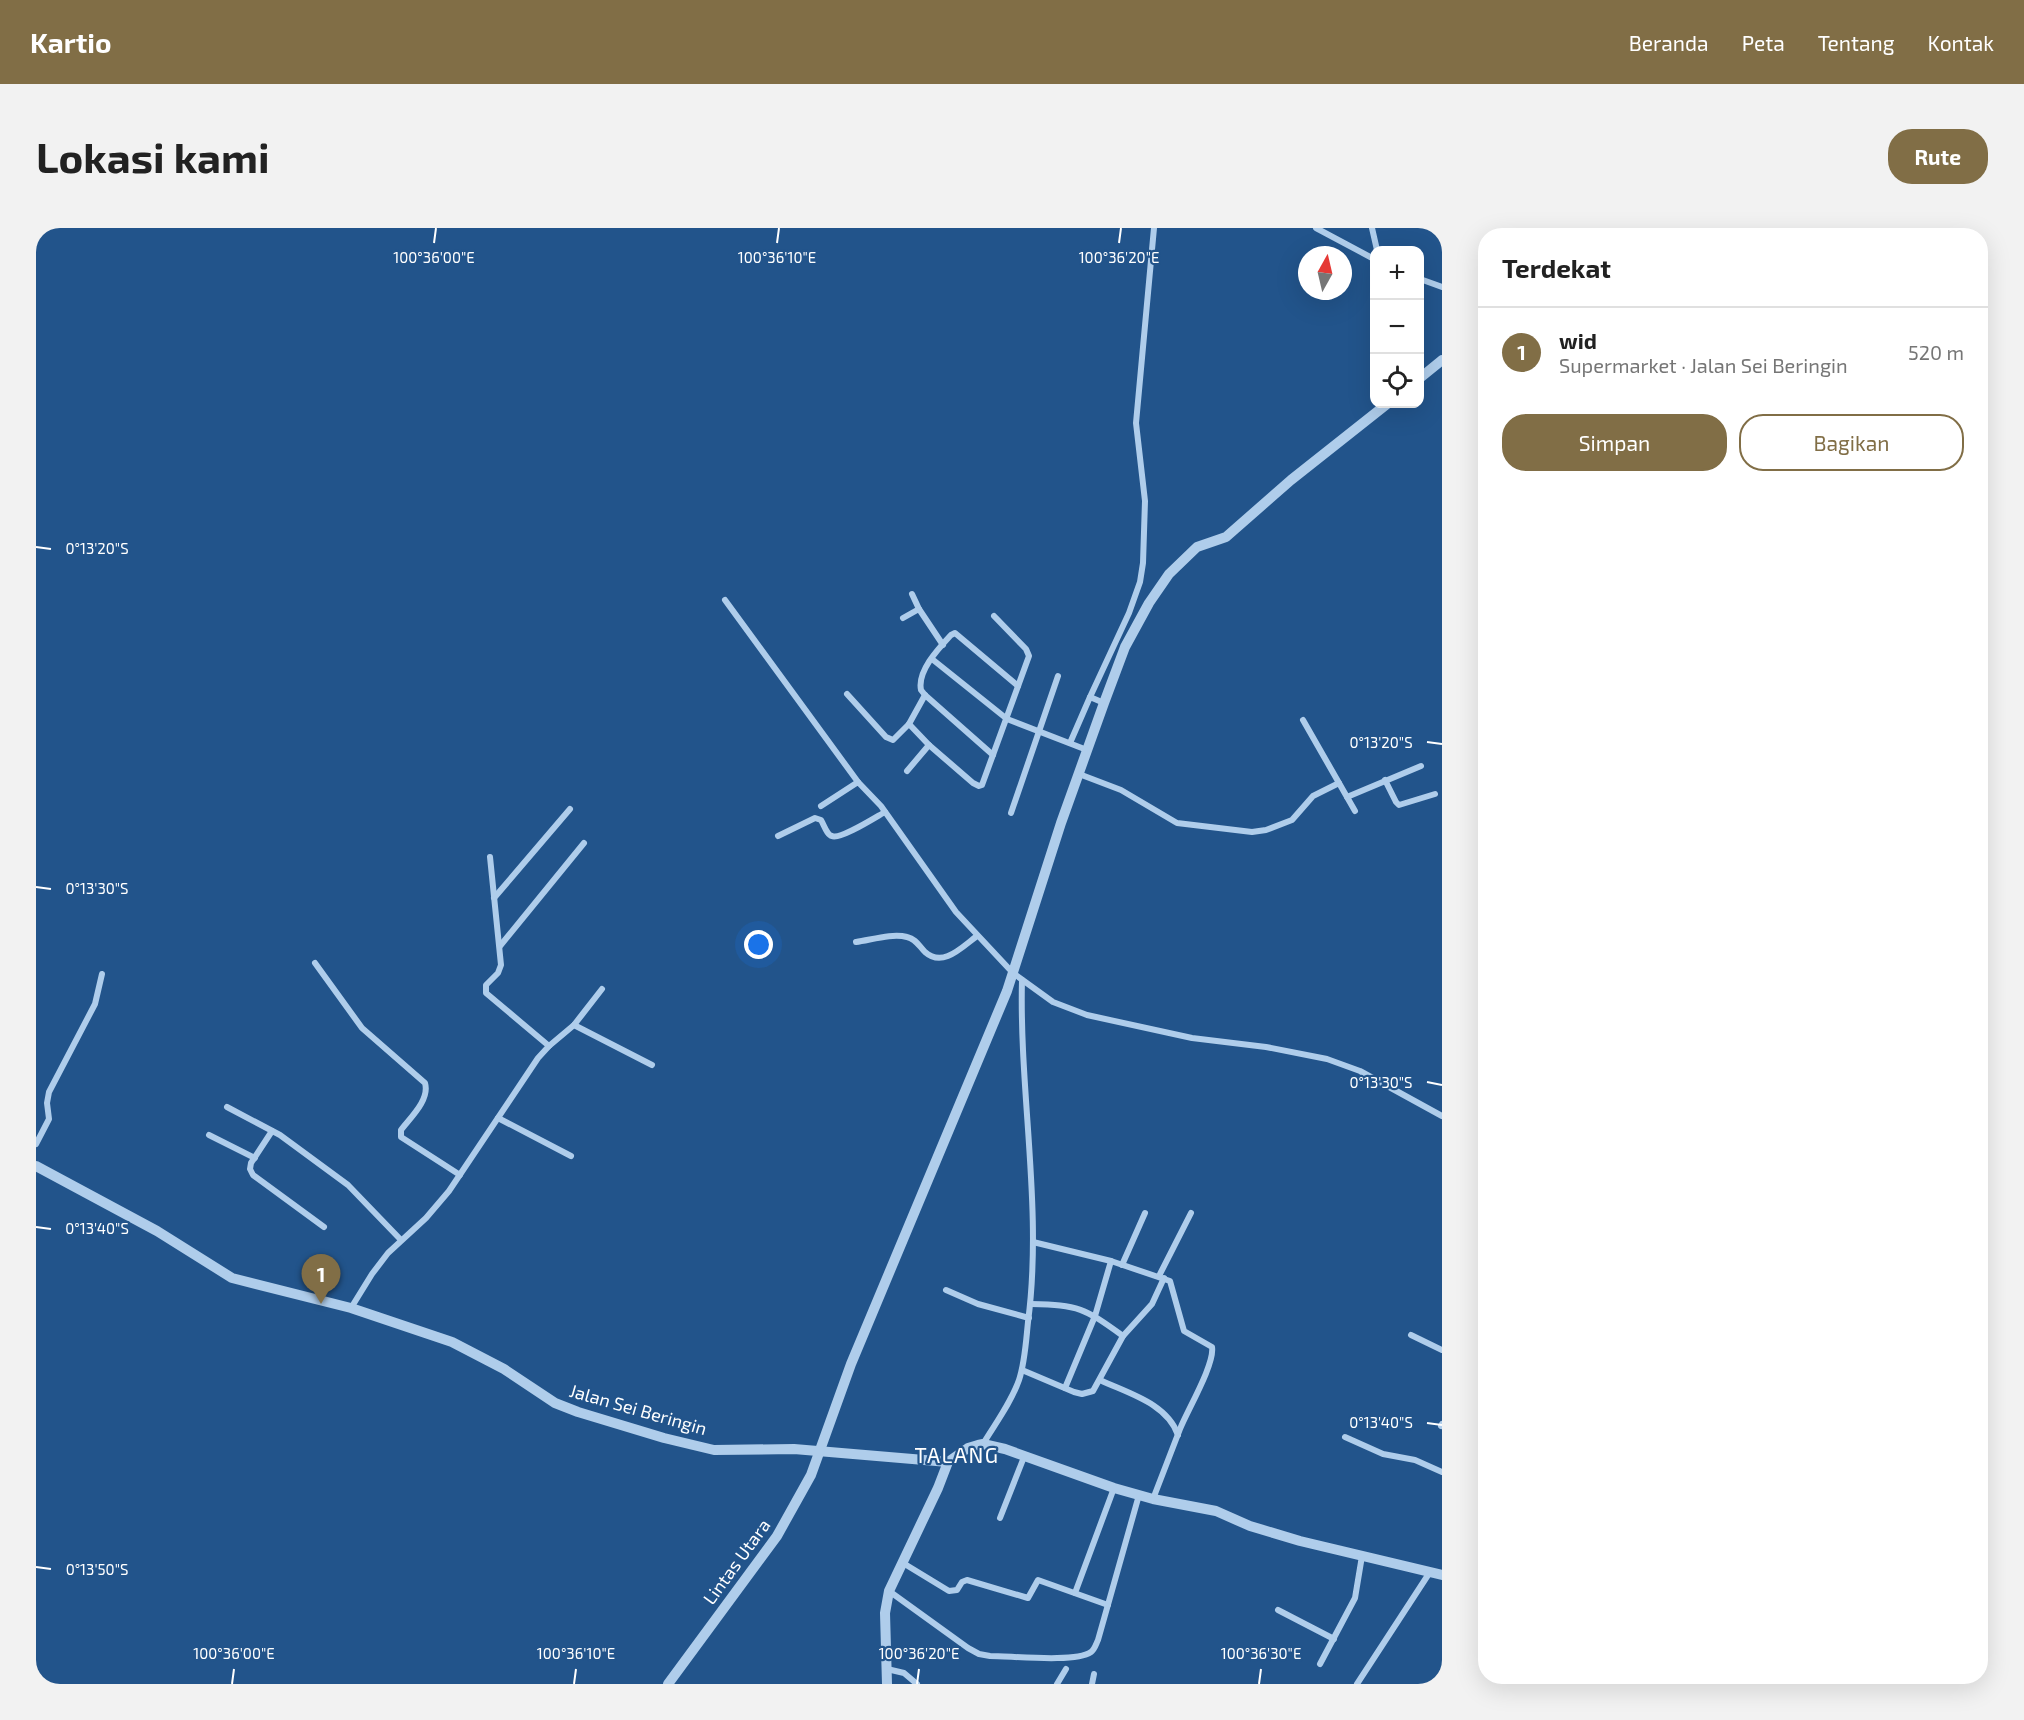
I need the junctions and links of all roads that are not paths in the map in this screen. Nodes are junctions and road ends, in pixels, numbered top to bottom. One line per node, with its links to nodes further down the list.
1 (1154, 228): 22 (street)
2 (1316, 228): 5 (street)
3 (1372, 228): 4 (street)
4 (1376, 246)
5 (1370, 257)
6 (1424, 281): 7 (street)
7 (1442, 287)
8 (1442, 360): 9 (street)
9 (1424, 374)
10 (1382, 408): 23 (street, Lintas Utara)
11 (912, 594): 13 (street)
12 (725, 600): 36 (street)
13 (919, 609): 15 (street); 16 (street)
14 (994, 616): 19 (street)
15 (903, 618)
16 (943, 645): 17 (street); 19 (street)
17 (932, 659): 21 (street); 24 (street)
18 (1058, 676): 27 (street)
19 (1018, 686): 24 (street)
20 (847, 694): 26 (street)
21 (925, 695): 26 (street); 31 (street)
22 (1090, 697): 23 (street); 28 (street)
23 (1104, 703): 30 (street, Lintas Utara)
24 (1007, 719): 27 (street); 31 (street)
25 (1303, 720): 37 (street)
26 (909, 724): 29 (street)
27 (1039, 732): 28 (street); 44 (street)
28 (1070, 743): 30 (street)
29 (929, 745): 31 (street); 33 (street)
30 (1087, 750): 34 (street, Lintas Utara)
31 (993, 755)
32 (1421, 766): 35 (street)
33 (907, 771)
34 (1079, 774): 37 (street); 54 (street, Lintas Utara)
35 (1385, 780): 38 (street); 39 (street)
36 (858, 782): 40 (street); 43 (street)
37 (1339, 783): 39 (street)
38 (1436, 794)
39 (1347, 797): 42 (street)
40 (820, 806)
41 (570, 809): 48 (street)
42 (1355, 811)
43 (885, 812): 45 (street); 49 (street)
44 (1011, 813)
45 (778, 836)
46 (584, 843): 51 (street)
47 (490, 857): 48 (street)
48 (494, 898): 51 (street)
49 (977, 936): 50 (street); 54 (street)
50 (856, 942)
51 (500, 946): 57 (street)
52 (315, 963): 68 (street)
53 (102, 974): 64 (street)
54 (1018, 977): 60 (street); 73 (street); 91 (street, Lintas Utara)
55 (602, 989): 56 (street)
56 (574, 1025): 57 (street); 58 (street)
57 (549, 1046): 61 (street)
58 (652, 1065)
59 (227, 1107): 62 (street)
60 (1442, 1116)
61 (498, 1118): 65 (street); 68 (street)
62 (272, 1131): 66 (street); 72 (street)
63 (208, 1135): 66 (street)
64 (36, 1144)
65 (571, 1156)
66 (255, 1158): 71 (street)
67 (36, 1166): 79 (street, Jalan Sei Beringin)
68 (460, 1175): 72 (street)
69 (1145, 1213): 75 (street)
70 (1191, 1213): 76 (street)
71 (324, 1227)
72 (401, 1240): 79 (street)
73 (1034, 1242): 74 (street); 78 (street)
74 (1111, 1261): 75 (street); 80 (street)
75 (1122, 1264): 76 (street)
76 (1161, 1277): 83 (street); 88 (street)
77 (946, 1290): 81 (street)
78 (1031, 1304): 80 (street); 81 (street)
79 (351, 1308): 91 (street, Jalan Sei Beringin)
80 (1095, 1316): 83 (street); 87 (street)
81 (1029, 1318): 85 (street)
82 (1411, 1335): 84 (street)
83 (1123, 1336): 86 (street)
84 (1442, 1350)
85 (1022, 1370): 87 (street); 90 (street)
86 (1100, 1380): 87 (street); 88 (street)
87 (1065, 1388)
88 (1178, 1437): 97 (street)
89 (1345, 1437): 94 (street)
90 (983, 1444): 92 (street); 93 (street)
91 (819, 1451): 93 (street, Jalan Sei Beringin); 112 (street, Lintas Utara)
92 (1024, 1457): 95 (street); 98 (street)
93 (948, 1462): 100 (street)
94 (1442, 1472)
95 (1114, 1488): 96 (street); 104 (street)
96 (1139, 1495): 97 (street); 105 (street)
97 (1153, 1499): 99 (street)
98 (1000, 1518)
99 (1362, 1556): 101 (street); 107 (street)
100 (903, 1563): 103 (street); 104 (street)
101 (1430, 1572): 102 (street); 117 (street)
102 (1442, 1575)
103 (889, 1591): 105 (street); 109 (street)
104 (1075, 1593): 105 (street)
105 (1108, 1605)
106 (1278, 1610): 107 (street)
107 (1334, 1639): 108 (street)
108 (1320, 1664)
109 (887, 1669): 113 (street); 114 (street)
110 (1066, 1669): 115 (street)
111 (1094, 1674): 116 (street)
112 (668, 1684)
113 (887, 1684)
114 (917, 1684)
115 (1058, 1684)
116 (1092, 1684)
117 (1357, 1684)

